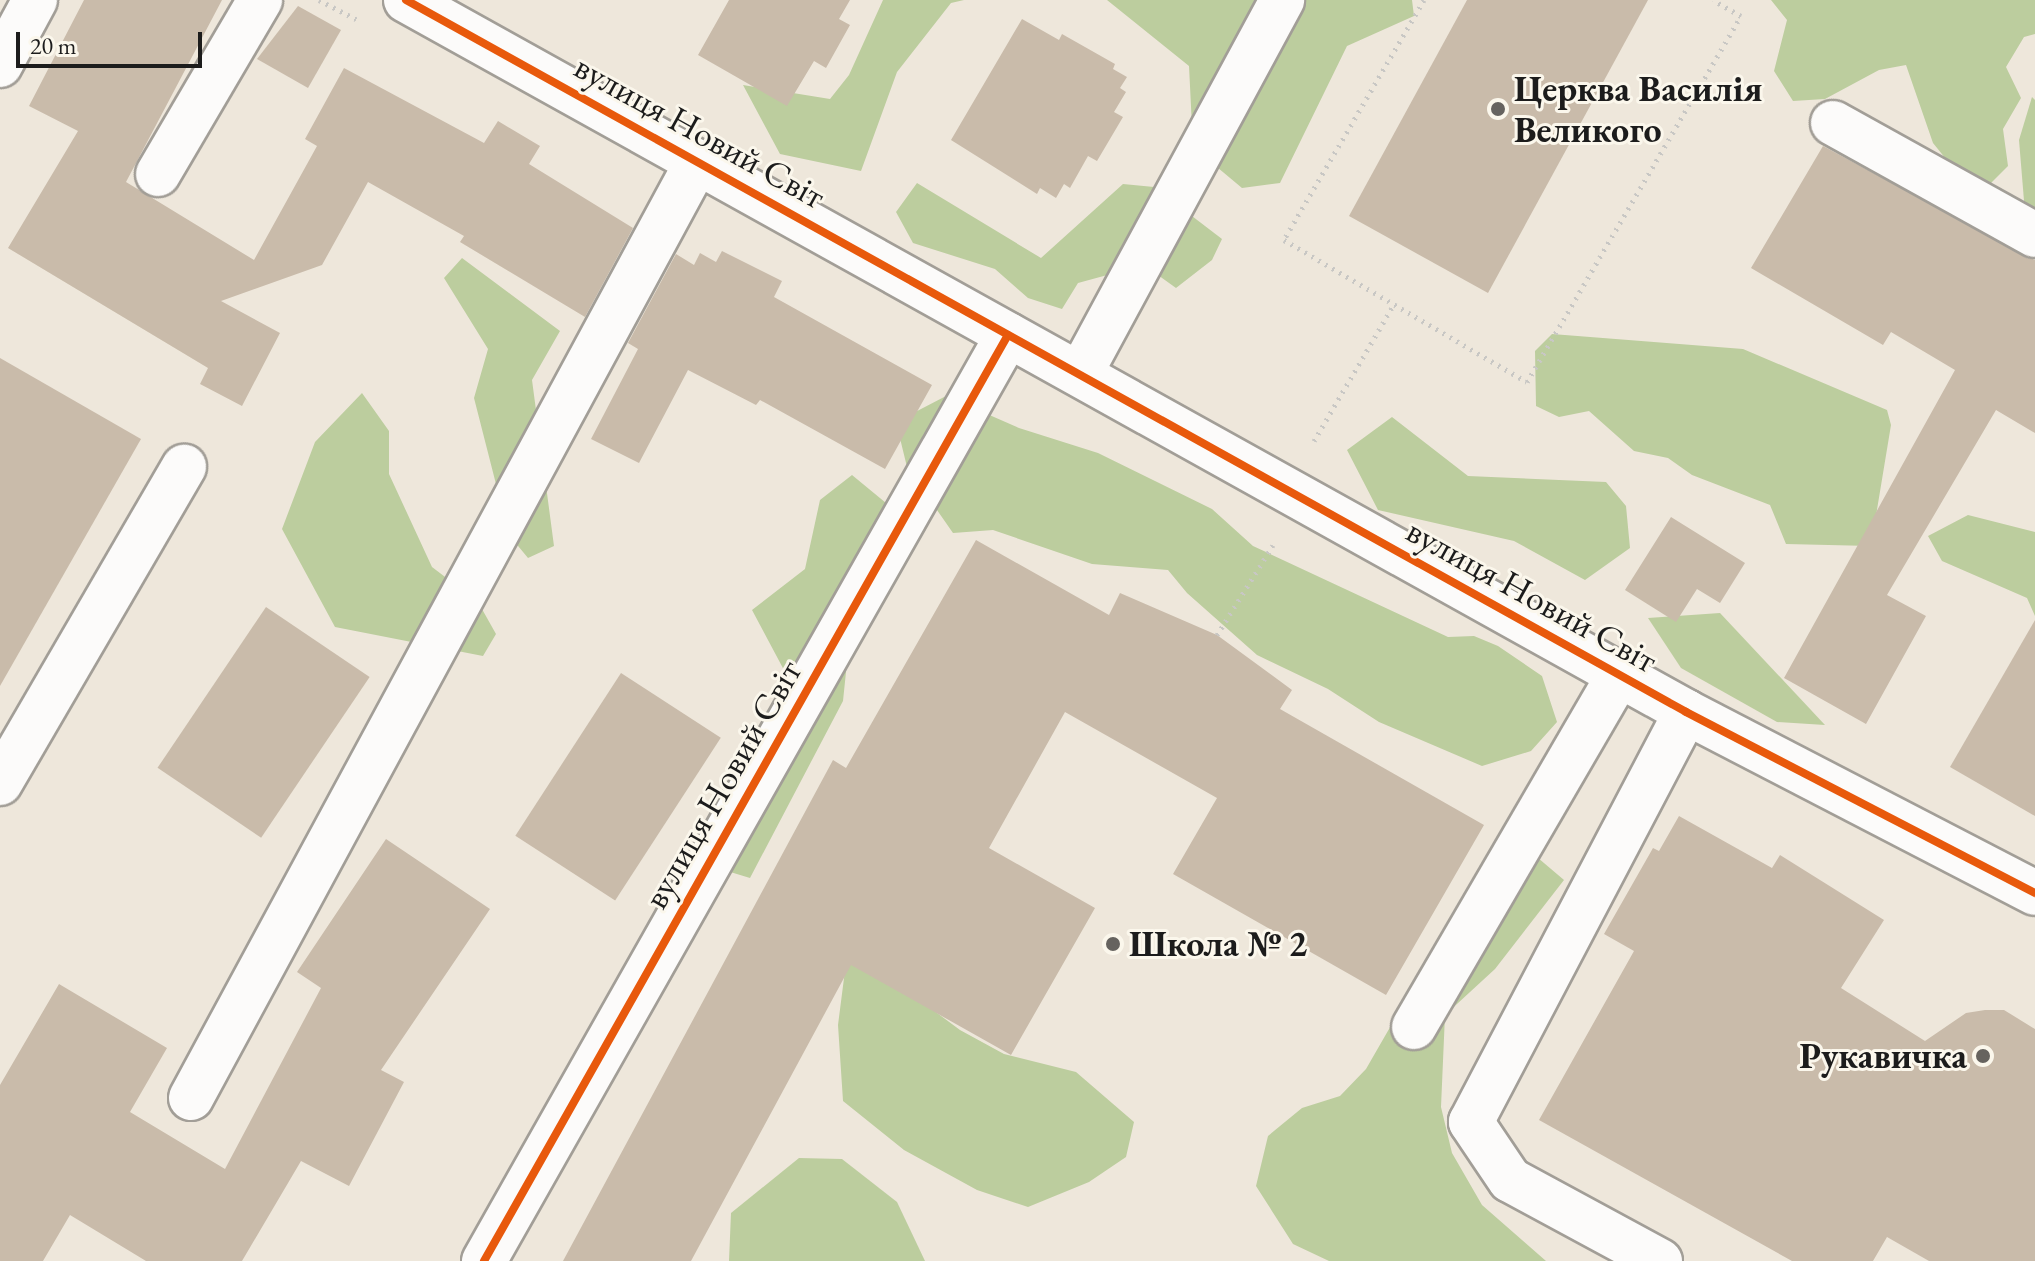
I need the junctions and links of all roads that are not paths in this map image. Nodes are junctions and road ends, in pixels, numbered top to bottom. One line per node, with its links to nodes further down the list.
1 (35, 0): 5 (street)
2 (260, 0): 8 (street)
3 (406, 0): 7 (street, вулиця Новий Світ)
4 (1282, 0): 11 (street)
5 (0, 65)
6 (1833, 123): 9 (street)
7 (697, 162): 10 (street, вулиця Новий Світ); 18 (street)
8 (158, 174)
9 (2035, 235)
10 (1008, 335): 11 (street, вулиця Новий Світ); 19 (street, вулиця Новий Світ)
11 (1080, 374): 13 (street, вулиця Новий Світ)
12 (184, 467): 15 (street)
13 (1619, 675): 14 (street, вулиця Новий Світ); 17 (street)
14 (1686, 712): 16 (street, вулиця Новий Світ); 20 (street)
15 (0, 783)
16 (2035, 893)
17 (1414, 1027)
18 (191, 1098)
19 (484, 1261)
20 (1660, 1261)

